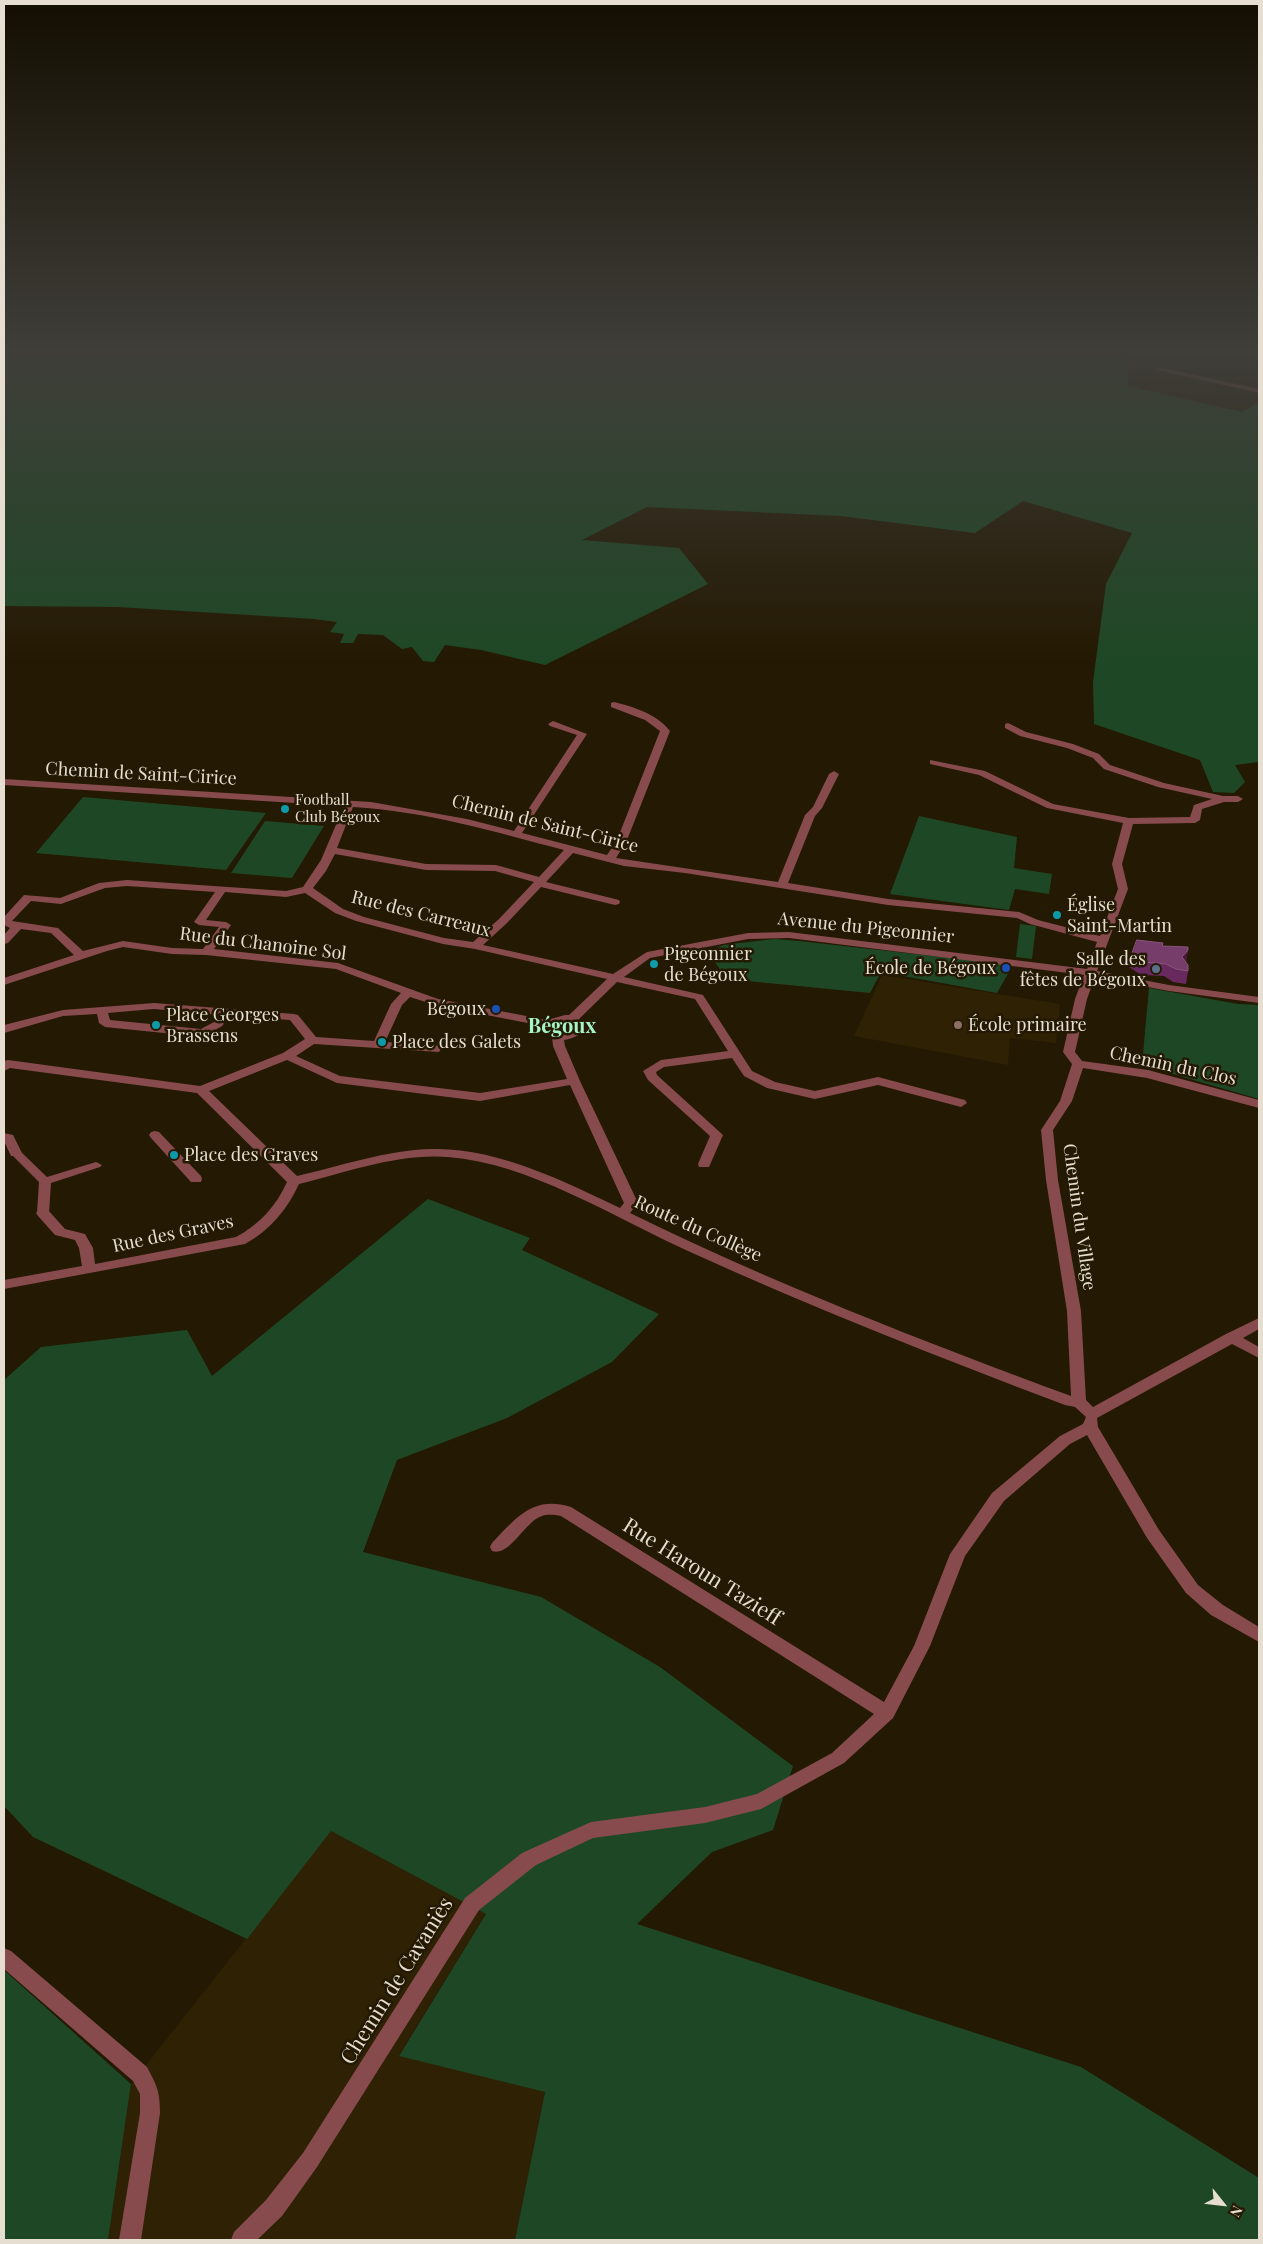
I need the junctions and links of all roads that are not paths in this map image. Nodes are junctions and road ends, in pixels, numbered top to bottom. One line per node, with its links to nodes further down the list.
1 (614, 705): 14 (street)
2 (553, 724): 11 (street)
3 (1008, 726): 7 (street)
4 (933, 762): 10 (street)
5 (834, 774): 16 (street)
6 (4, 782): 9 (street, Chemin de Saint-Cirice)
7 (1222, 799): 8 (street); 10 (street)
8 (1238, 799)
9 (350, 803): 11 (street, Chemin de Saint-Cirice); 12 (street)
10 (1129, 821): 21 (street)
11 (516, 835): 13 (street, Chemin de Saint-Cirice)
12 (330, 850): 15 (street); 18 (street)
13 (570, 850): 14 (street, Chemin de Saint-Cirice); 15 (street)
14 (610, 859): 16 (street, Chemin de Saint-Cirice)
15 (540, 882): 19 (street); 23 (street)
16 (782, 885): 21 (street, Chemin de Saint-Cirice)
17 (222, 889): 18 (street); 20 (street); 24 (street)
18 (307, 889): 23 (street, Rue des Carreaux)
19 (614, 902)
20 (18, 926): 22 (street); 25 (street)
21 (1103, 940): 26 (street)
22 (4, 942)
23 (475, 946): 27 (street, Rue des Carreaux)
24 (206, 952): 25 (street, Rue du Chanoine Sol); 29 (street, Rue du Chanoine Sol)
25 (81, 956): 28 (street, Rue du Chanoine Sol)
26 (1092, 973): 27 (street, Avenue du Pigeonnier); 30 (street, Avenue du Pigeonnier); 43 (street)
27 (615, 978): 33 (street, Avenue du Pigeonnier); 40 (street, Rue des Carreaux)
28 (4, 982)
29 (408, 992): 34 (street, Rue du Chanoine Sol); 38 (street)
30 (1259, 1000)
31 (102, 1011): 32 (street); 32 (street); 35 (street)
32 (227, 1013): 37 (street)
33 (572, 1019): 34 (street); 36 (street)
34 (548, 1024): 36 (street)
35 (4, 1029)
36 (558, 1036): 44 (street)
37 (312, 1040): 38 (street); 41 (street)
38 (378, 1044): 39 (street)
39 (435, 1049)
40 (735, 1054): 46 (street, Rue des Carreaux); 51 (street)
41 (287, 1056): 44 (street); 45 (street)
42 (5, 1062): 45 (street)
43 (1078, 1064): 47 (street, Chemin du Clos); 63 (street, Chemin du Village)
44 (574, 1081): 57 (street)
45 (201, 1090): 55 (street)
46 (961, 1103)
47 (1259, 1104)
48 (156, 1135): 53 (street)
49 (4, 1137): 50 (street)
50 (16, 1153): 54 (street)
51 (704, 1164)
52 (96, 1166): 54 (street)
53 (196, 1179)
54 (45, 1181): 56 (street)
55 (294, 1181): 57 (street, Route du Collège); 58 (street, Rue des Graves)
56 (43, 1213): 58 (street)
57 (622, 1215): 63 (street, Route du Collège)
58 (89, 1270): 59 (street, Rue des Graves)
59 (5, 1286)
60 (1259, 1323): 61 (street, Chemin de Cavaniès)
61 (1232, 1337): 62 (street); 64 (street, Chemin de Cavaniès)
62 (1259, 1353)
63 (1079, 1402): 64 (street)
64 (1091, 1421): 66 (street); 67 (street, Chemin de Cavaniès)
65 (498, 1547): 67 (street, Rue Haroun Tazieff)
66 (1259, 1635)
67 (887, 1713): 70 (street, Chemin de Cavaniès)
68 (4, 1957): 69 (street)
69 (130, 2240)
70 (242, 2240)

